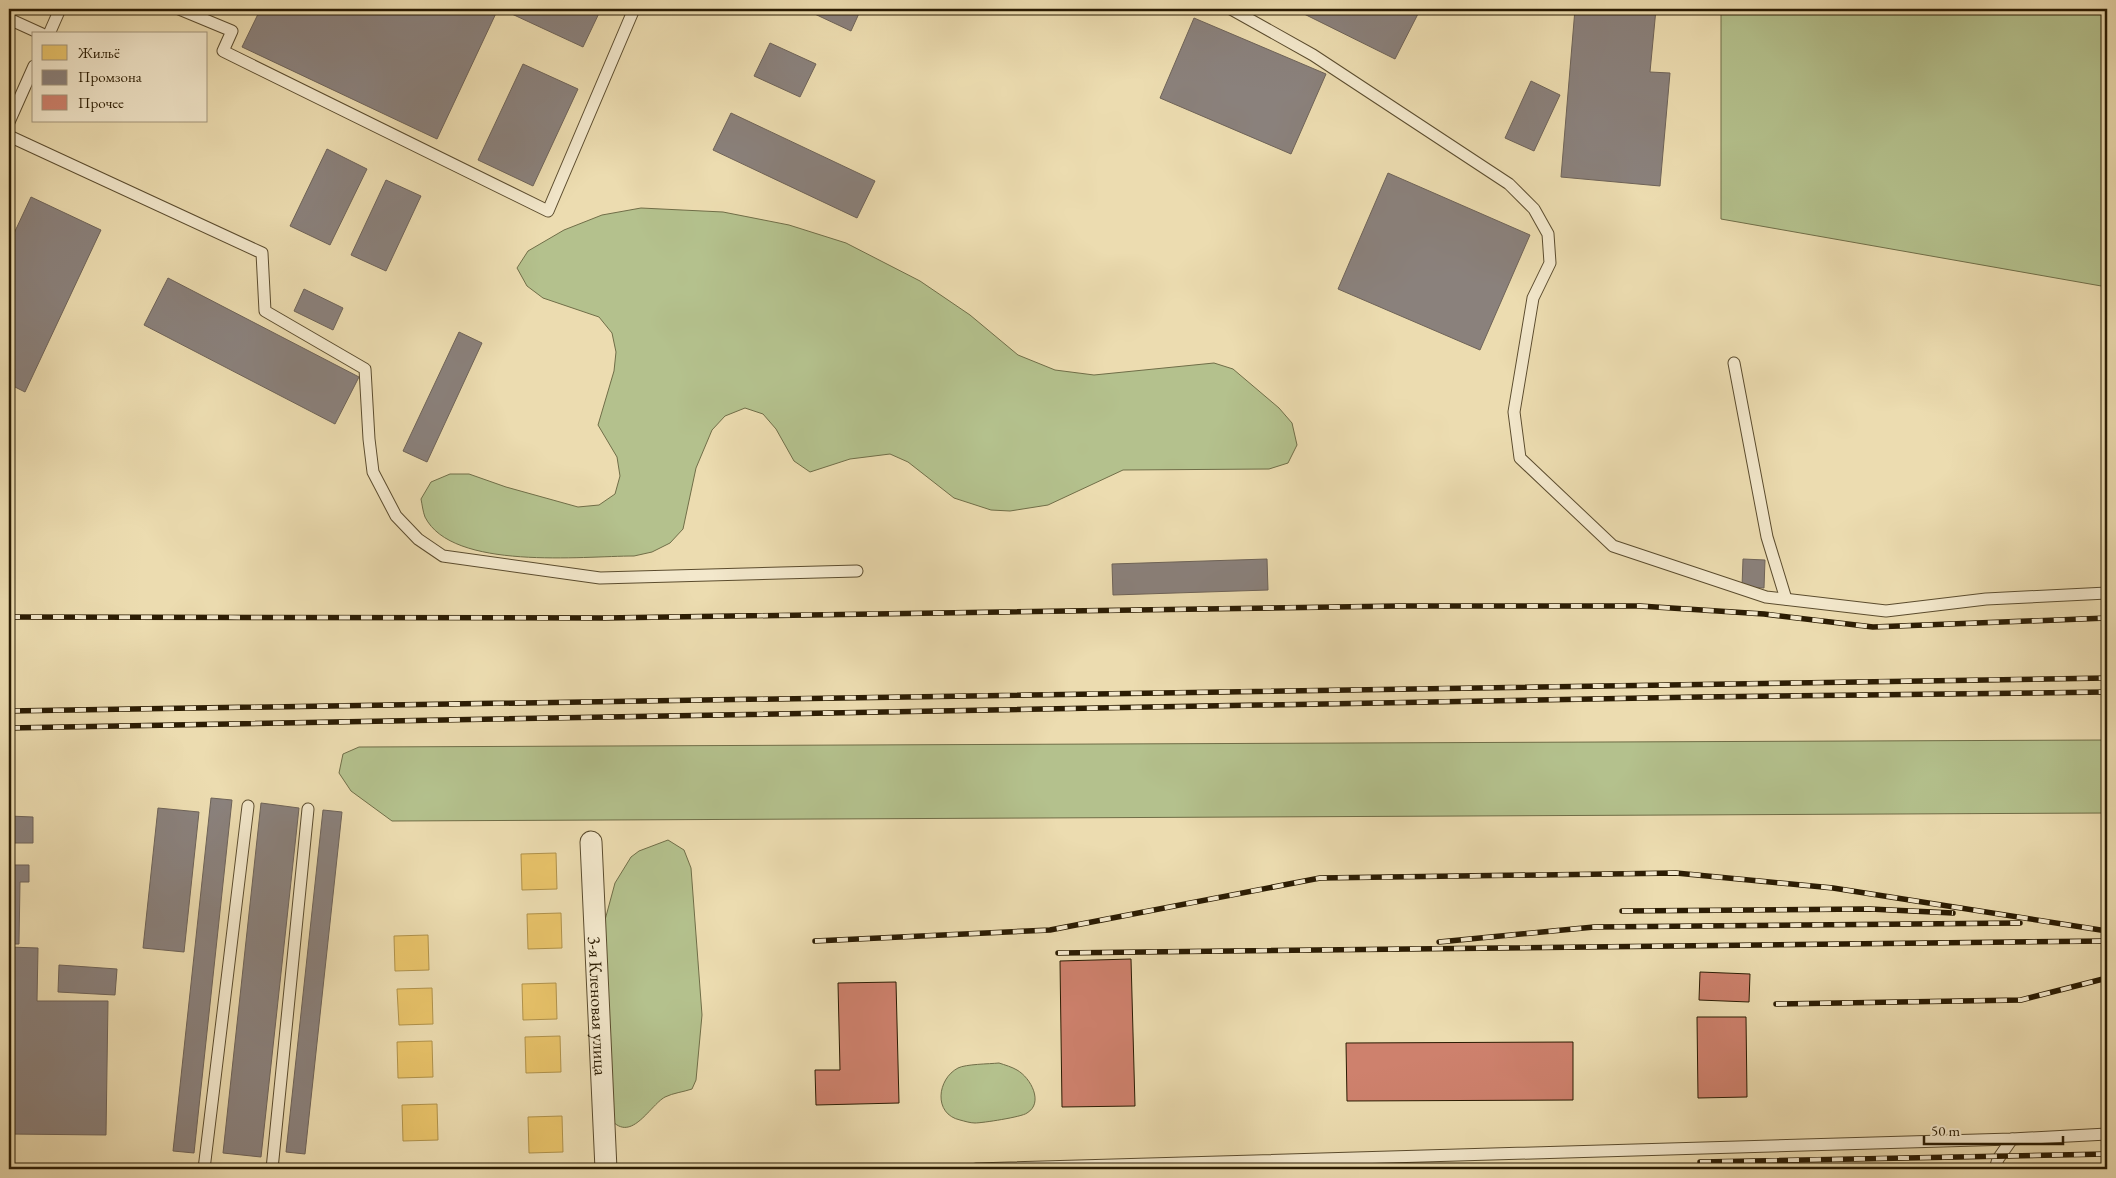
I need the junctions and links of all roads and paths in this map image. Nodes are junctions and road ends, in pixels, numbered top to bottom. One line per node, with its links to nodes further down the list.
1 (60, 9): 7 (lane)
2 (179, 9): 3 (lane)
3 (634, 9)
4 (1231, 9): 14 (lane)
5 (9, 19): 6 (lane)
6 (38, 32)
7 (49, 32)
8 (32, 70): 9 (lane)
9 (9, 122)
10 (9, 136): 12 (lane)
11 (1734, 363): 14 (lane)
12 (857, 571)
13 (2107, 593): 14 (lane)
14 (1786, 599)
15 (248, 806): 20 (lane)
16 (308, 809): 21 (lane)
17 (591, 842): 22 (street, 3-я Кленовая улица)
18 (2107, 1134): 19 (lane)
19 (2012, 1139): 23 (lane); 24 (lane)
20 (204, 1169)
21 (272, 1169)
22 (606, 1169)
23 (976, 1169)
24 (1995, 1169)

